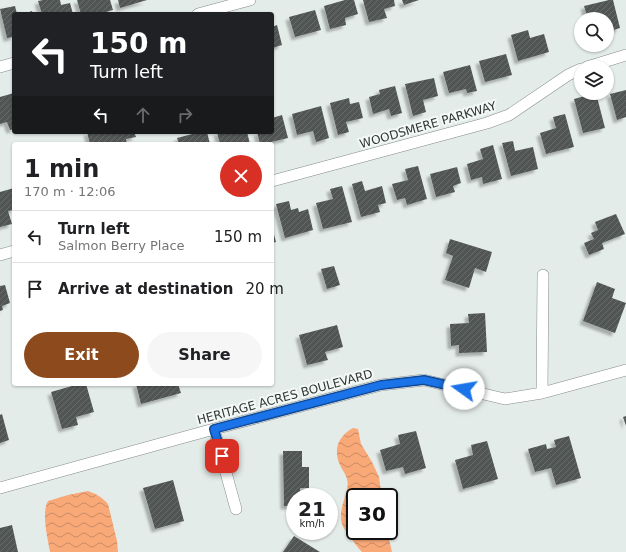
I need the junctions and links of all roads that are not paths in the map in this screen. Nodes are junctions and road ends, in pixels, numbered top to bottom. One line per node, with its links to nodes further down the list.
1 (250, 0): 2 (street)
2 (205, 12)
3 (626, 55): 4 (street)
4 (610, 60)
5 (12, 64): 6 (street)
6 (0, 67)
7 (574, 73): 8 (street, WOODSMERE PARKWAY)
8 (274, 180)
9 (12, 252): 10 (street)
10 (0, 255)
11 (543, 275): 13 (street)
12 (626, 370): 13 (street, HERITAGE ACRES BOULEVARD)
13 (542, 393): 14 (street, HERITAGE ACRES BOULEVARD)
14 (214, 429): 15 (street, HERITAGE ACRES BOULEVARD); 16 (street)
15 (0, 488)
16 (236, 509)

